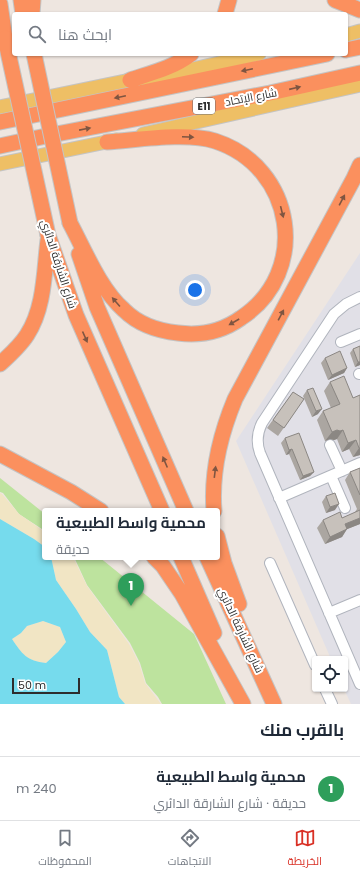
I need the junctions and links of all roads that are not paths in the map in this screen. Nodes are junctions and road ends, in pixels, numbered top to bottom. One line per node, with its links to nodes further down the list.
1 (21, 0): 7 (highway)
2 (33, 0): 8 (highway)
3 (229, 0): 9 (highway)
4 (335, 0): 6 (highway)
5 (0, 4): 11 (highway, شارع الشارقة الدائري)
6 (360, 10)
7 (24, 12)
8 (32, 12)
9 (226, 12)
10 (360, 31): 12 (main road)
11 (3, 32): 29 (highway, شارع الشارقة الدائري, bridge)
12 (348, 34)
13 (360, 47): 14 (highway)
14 (348, 50)
15 (34, 56): 28 (highway, شارع الشارقة الدائري, bridge)
16 (188, 56): 20 (highway)
17 (250, 56): 20 (main road)
18 (317, 56): 23 (highway, E11, one-way to 23)
19 (360, 73): 25 (highway, شارع الإتحاد / E11, one-way to 19)
20 (130, 80): 22 (main road)
21 (360, 85): 24 (main road)
22 (0, 107)
23 (0, 122)
24 (107, 142): 26 (main road); 28 (highway, one-way to 28)
25 (0, 146)
26 (0, 164)
27 (358, 171): 43 (highway, one-way to 27)
28 (70, 223): 42 (highway, شارع الشارقة الدائري, one-way to 28)
29 (48, 235): 33 (highway); 41 (highway, شارع الشارقة الدائري, one-way to 41)
30 (360, 297): 39 (lane)
31 (360, 334): 32 (lane)
32 (341, 342)
33 (0, 364)
34 (330, 445): 37 (lane)
35 (0, 454): 40 (highway)
36 (360, 463): 37 (lane)
37 (342, 471): 38 (lane)
38 (331, 476): 39 (lane); 44 (lane)
39 (279, 498): 51 (lane)
40 (96, 508)
41 (161, 508)
42 (185, 508)
43 (214, 508)
44 (345, 508)
45 (220, 548): 53 (highway)
46 (157, 560): 56 (highway)
47 (183, 560): 56 (highway)
48 (208, 560): 53 (highway, شارع الشارقة الدائري)
49 (270, 563): 52 (lane)
50 (360, 600): 51 (lane)
51 (329, 613): 54 (lane)
52 (312, 658)
53 (262, 674): 57 (highway, شارع الشارقة الدائري)
54 (360, 684)
55 (326, 692): 58 (lane)
56 (243, 704)
57 (274, 704)
58 (332, 704)

